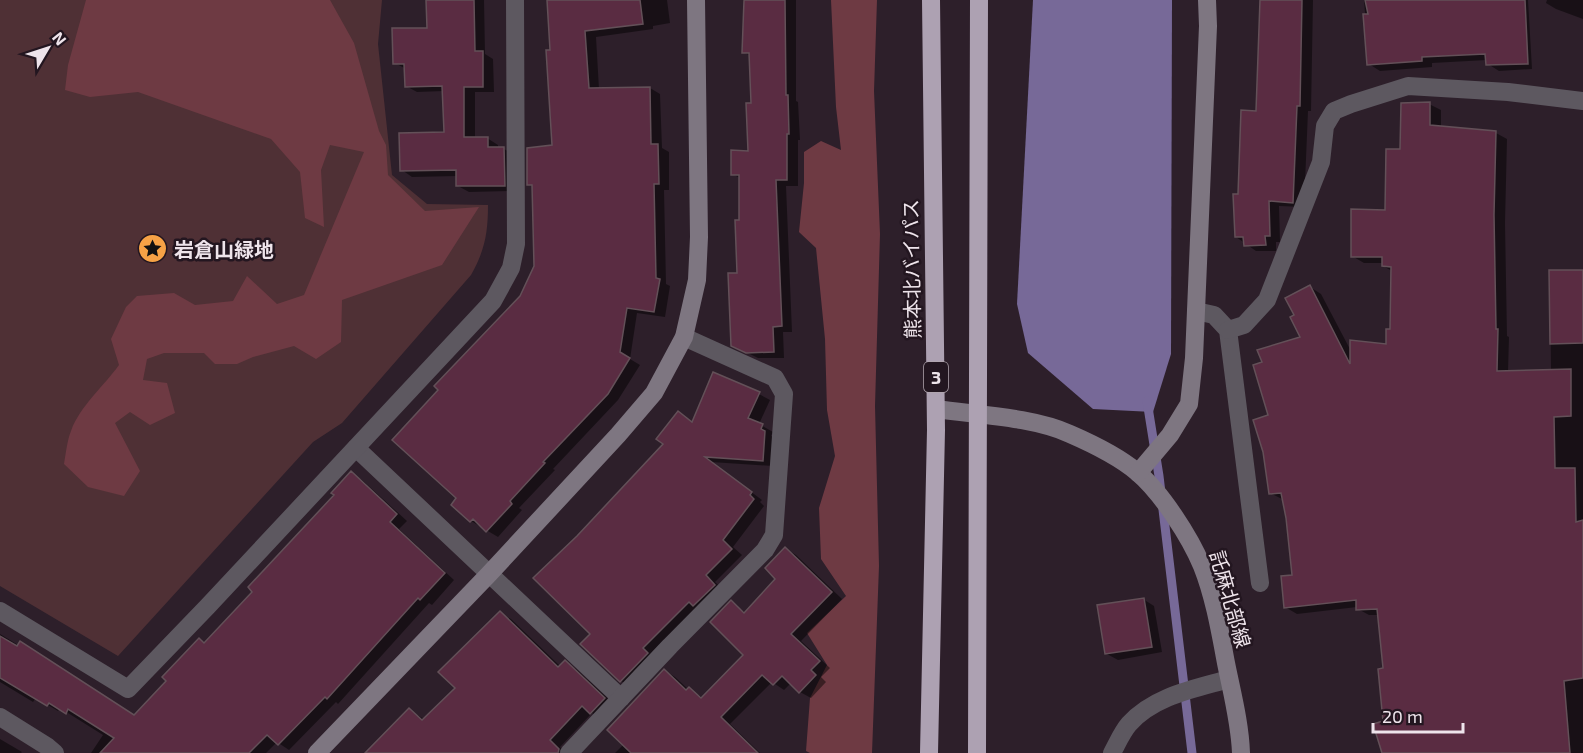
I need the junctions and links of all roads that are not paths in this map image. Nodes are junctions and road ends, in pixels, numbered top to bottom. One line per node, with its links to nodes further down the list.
1 (515, 0): 12 (street)
2 (696, 0): 9 (street)
3 (931, 0): 10 (highway, 熊本北バイパス / 3)
4 (979, 0): 11 (highway)
5 (1207, 0): 7 (street)
6 (1583, 100): 8 (street)
7 (1196, 310): 8 (street); 13 (street)
8 (1228, 330): 15 (street)
9 (684, 337): 14 (street); 18 (street)
10 (936, 409): 11 (street, 託麻北部線); 23 (highway, 熊本北バイパス / 3)
11 (978, 415): 13 (street, 託麻北部線); 24 (highway)
12 (356, 448): 14 (street); 16 (street)
13 (1138, 473): 17 (street, 託麻北部線)
14 (490, 573): 18 (street); 21 (street)
15 (1260, 583)
16 (0, 611)
17 (1229, 679): 25 (street); 26 (street, 託麻北部線)
18 (621, 698): 22 (street)
19 (0, 717): 20 (street)
20 (55, 753)
21 (317, 753)
22 (569, 753)
23 (930, 753)
24 (977, 753)
25 (1112, 753)
26 (1240, 753)

